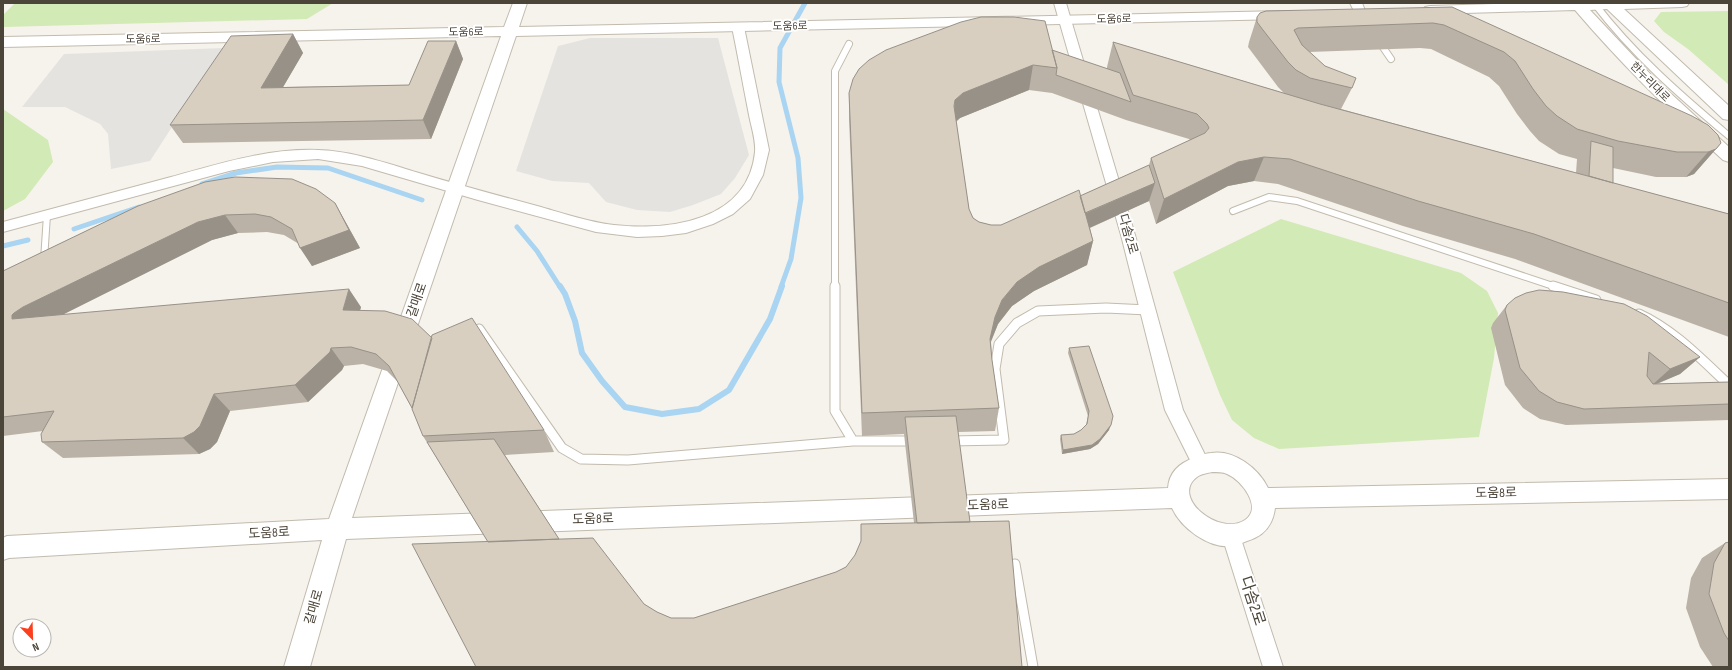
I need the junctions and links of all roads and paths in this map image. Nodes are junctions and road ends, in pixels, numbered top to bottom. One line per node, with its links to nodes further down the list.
1 (520, 3): 12 (street, 갈매로)
2 (1060, 3): 10 (street, 다솜2로)
3 (1682, 3): 5 (street)
4 (1577, 4): 5 (street); 7 (street); 19 (street, 한누리대로)
5 (1603, 4): 17 (street); 18 (lane)
6 (1364, 11): 8 (street)
7 (1415, 11)
8 (1344, 13)
9 (1296, 14): 10 (street, 도움6로)
10 (1065, 20): 11 (street, 도움6로); 26 (street, 다솜2로)
11 (738, 27): 12 (street, 도움6로); 20 (street)
12 (510, 31): 14 (street, 도움6로); 20 (street, 갈매로)
13 (1374, 34): 16 (lane)
14 (3, 42)
15 (849, 44): 30 (lane)
16 (1391, 59)
17 (1729, 115)
18 (1729, 136)
19 (1729, 156)
20 (456, 190): 22 (street); 37 (street, 갈매로)
21 (1233, 211): 25 (lane)
22 (47, 215): 23 (street); 24 (lane)
23 (3, 227)
24 (43, 266)
25 (1605, 303)
26 (1148, 310): 32 (lane); 33 (street, 다솜2로)
27 (1635, 313): 29 (lane)
28 (479, 329): 30 (lane)
29 (1729, 385)
30 (853, 441): 31 (lane)
31 (925, 441)
32 (940, 441)
33 (1200, 463): 35 (street); 36 (street)
34 (1729, 489): 36 (street, 도움8로)
35 (1178, 498): 37 (street, 도움8로); 38 (street)
36 (1262, 498): 38 (street)
37 (337, 529): 39 (street, 도움8로); 41 (street, 갈매로)
38 (1231, 536): 43 (street, 다솜2로)
39 (4, 544)
40 (1015, 564): 42 (lane)
41 (297, 667)
42 (1032, 667)
43 (1273, 667)

